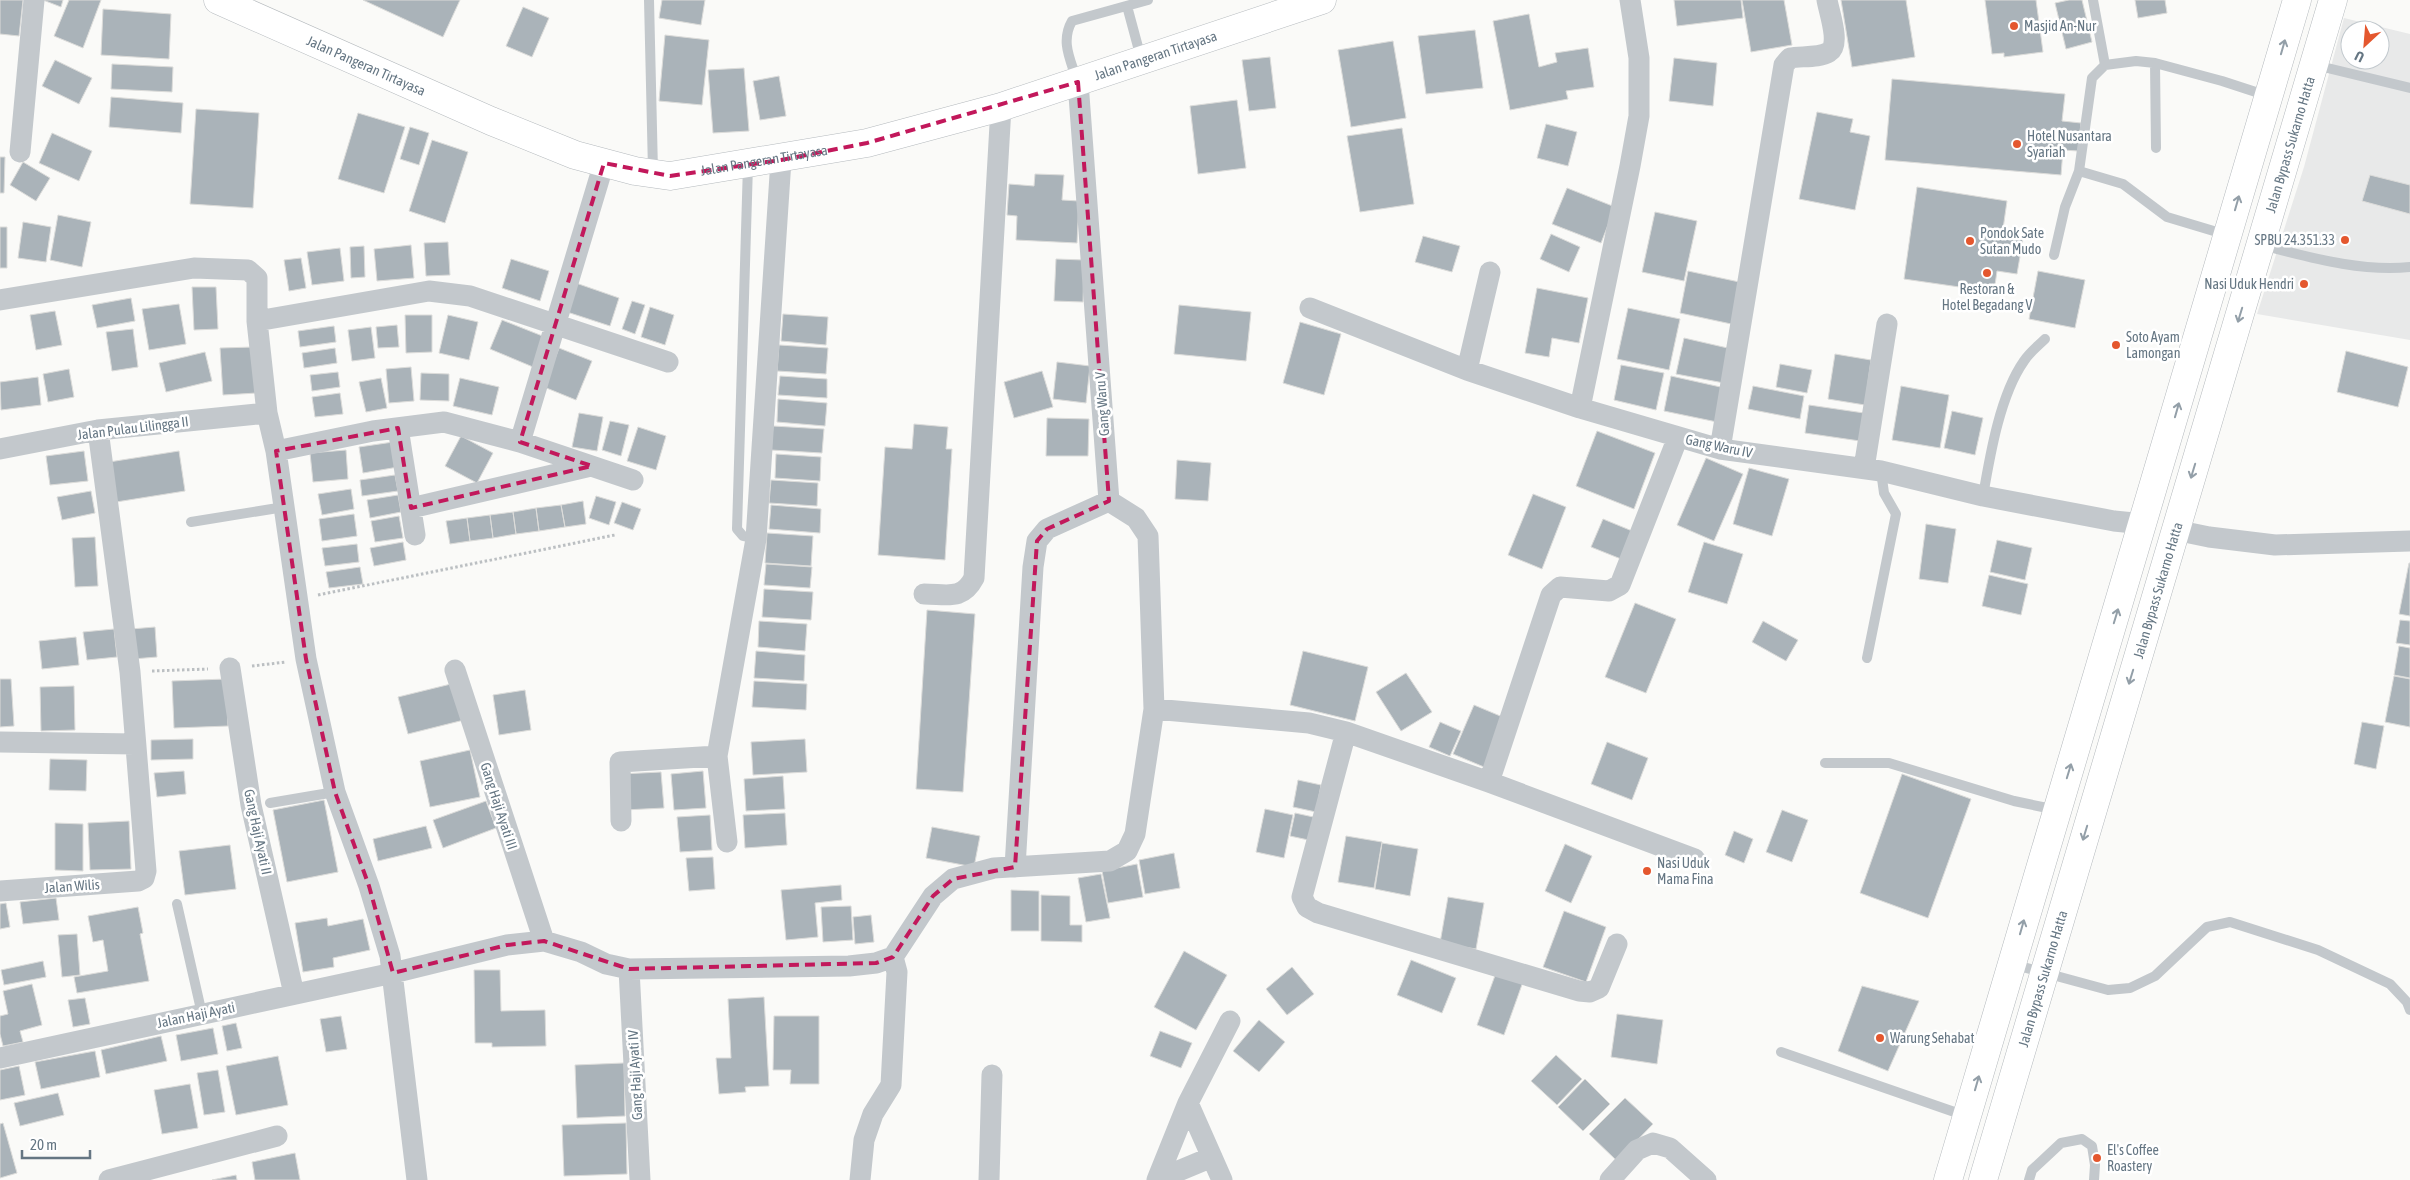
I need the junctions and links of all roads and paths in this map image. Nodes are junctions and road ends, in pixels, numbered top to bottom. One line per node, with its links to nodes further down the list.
1 (34, 0): 21 (street)
2 (219, 0): 23 (main road, Jalan Pangeran Tirtayasa)
3 (649, 0): 26 (lane)
4 (1148, 0): 11 (lane)
5 (1321, 0): 12 (main road, Jalan Pangeran Tirtayasa)
6 (1630, 0): 40 (street)
7 (1827, 0): 47 (street)
8 (2093, 0): 14 (lane)
9 (2297, 0): 18 (main road, one-way to 9)
10 (2333, 0): 15 (main road, Jalan Bypass Sukarno Hatta)
11 (1127, 6): 12 (lane); 16 (lane)
12 (1141, 59): 16 (main road, Jalan Pangeran Tirtayasa)
13 (2155, 63): 14 (lane); 18 (lane); 20 (lane)
14 (2105, 65): 25 (lane)
15 (2314, 65): 17 (lane); 28 (main road, Jalan Bypass Sukarno Hatta)
16 (1078, 82): 19 (main road, Jalan Pangeran Tirtayasa); 53 (street, Gang Waru V)
17 (2410, 88)
18 (2269, 97): 27 (main road, one-way to 18)
19 (1001, 107): 22 (main road, Jalan Pangeran Tirtayasa); 63 (street)
20 (2156, 148)
21 (20, 152)
22 (781, 160): 24 (main road, Jalan Pangeran Tirtayasa); 61 (street)
23 (604, 163): 26 (main road, Jalan Pangeran Tirtayasa); 35 (street)
24 (748, 165): 26 (main road, Jalan Pangeran Tirtayasa); 61 (lane)
25 (2079, 172): 27 (lane); 29 (lane)
26 (653, 174)
27 (2228, 236): 57 (main road, one-way to 27)
28 (2261, 245): 30 (lane); 58 (main road, Jalan Bypass Sukarno Hatta, one-way to 58)
29 (2054, 256)
30 (2410, 267)
31 (1490, 272): 39 (street)
32 (0, 300): 34 (street)
33 (1310, 308): 39 (street, Gang Waru IV)
34 (257, 321): 35 (street); 41 (street)
35 (557, 324): 38 (street); 45 (street)
36 (1887, 324): 50 (street)
37 (2045, 339): 52 (lane)
38 (668, 362)
39 (1467, 370): 40 (street, Gang Waru IV)
40 (1580, 408): 44 (street, Gang Waru IV)
41 (267, 413): 43 (street, Jalan Pulau Lilingga II); 48 (street)
42 (398, 428): 45 (street); 48 (street); 55 (street)
43 (98, 430): 46 (street, Jalan Pulau Lilingga II); 71 (street)
44 (1678, 437): 47 (street, Gang Waru IV); 74 (street)
45 (520, 442): 49 (street)
46 (0, 449)
47 (1720, 449): 50 (street, Gang Waru IV)
48 (276, 451): 54 (street)
49 (592, 466): 51 (street); 55 (street)
50 (1872, 470): 52 (street, Gang Waru IV); 65 (lane)
51 (633, 480)
52 (1983, 496): 57 (street, Gang Waru IV)
53 (1109, 501): 68 (street); 81 (street)
54 (284, 507): 56 (lane); 64 (street)
55 (411, 508): 59 (street)
56 (191, 522)
57 (2144, 524): 77 (main road, one-way to 57)
58 (2175, 530): 62 (street); 90 (main road, Jalan Bypass Sukarno Hatta, one-way to 90)
59 (415, 535)
60 (614, 535): 64 (path)
61 (756, 539): 72 (street)
62 (2410, 541)
63 (924, 594)
64 (297, 599): 75 (street)
65 (1867, 658)
66 (230, 668): 91 (street, Gang Haji Ayati II)
67 (455, 670): 84 (street, Gang Haji Ayati III)
68 (1154, 709): 69 (street); 81 (street)
69 (1346, 732): 74 (street); 85 (street)
70 (0, 742): 71 (street)
71 (136, 744): 82 (street, Jalan Wilis)
72 (717, 756): 78 (street); 79 (street)
73 (1825, 763): 77 (lane)
74 (1489, 782): 80 (street)
75 (335, 792): 76 (lane); 89 (street)
76 (270, 803)
77 (2057, 810): 87 (main road, one-way to 77)
78 (621, 821)
79 (727, 842)
80 (1695, 859)
81 (1015, 867): 86 (street)
82 (0, 891)
83 (177, 904): 93 (lane)
84 (544, 941): 88 (street); 89 (street, Jalan Haji Ayati)
85 (1617, 944)
86 (893, 957): 88 (street); 107 (street)
87 (2012, 964): 90 (lane); 95 (main road)
88 (629, 969): 106 (street, Gang Haji Ayati IV)
89 (393, 972): 91 (street, Jalan Haji Ayati); 105 (street)
90 (2044, 972): 92 (lane); 96 (main road, Jalan Bypass Sukarno Hatta)
91 (294, 994): 93 (street, Jalan Haji Ayati)
92 (2410, 1010)
93 (202, 1014): 98 (street, Jalan Haji Ayati)
94 (1230, 1021): 100 (street)
95 (1991, 1036): 96 (main road); 101 (main road, one-way to 95)
96 (2022, 1044): 114 (main road, Jalan Bypass Sukarno Hatta)
97 (1781, 1052): 101 (lane)
98 (0, 1058)
99 (992, 1075): 108 (street)
100 (1188, 1104): 103 (street); 109 (street)
101 (1967, 1116): 113 (main road)
102 (278, 1136): 104 (street)
103 (1212, 1157): 109 (street); 110 (street)
104 (109, 1180)
105 (417, 1180)
106 (640, 1180)
107 (860, 1180)
108 (989, 1180)
109 (1157, 1180)
110 (1222, 1180)
111 (1610, 1180): 112 (street)
112 (1706, 1180)
113 (1948, 1180)
114 (1983, 1180)
115 (2029, 1180): 116 (lane)
116 (2094, 1180)

